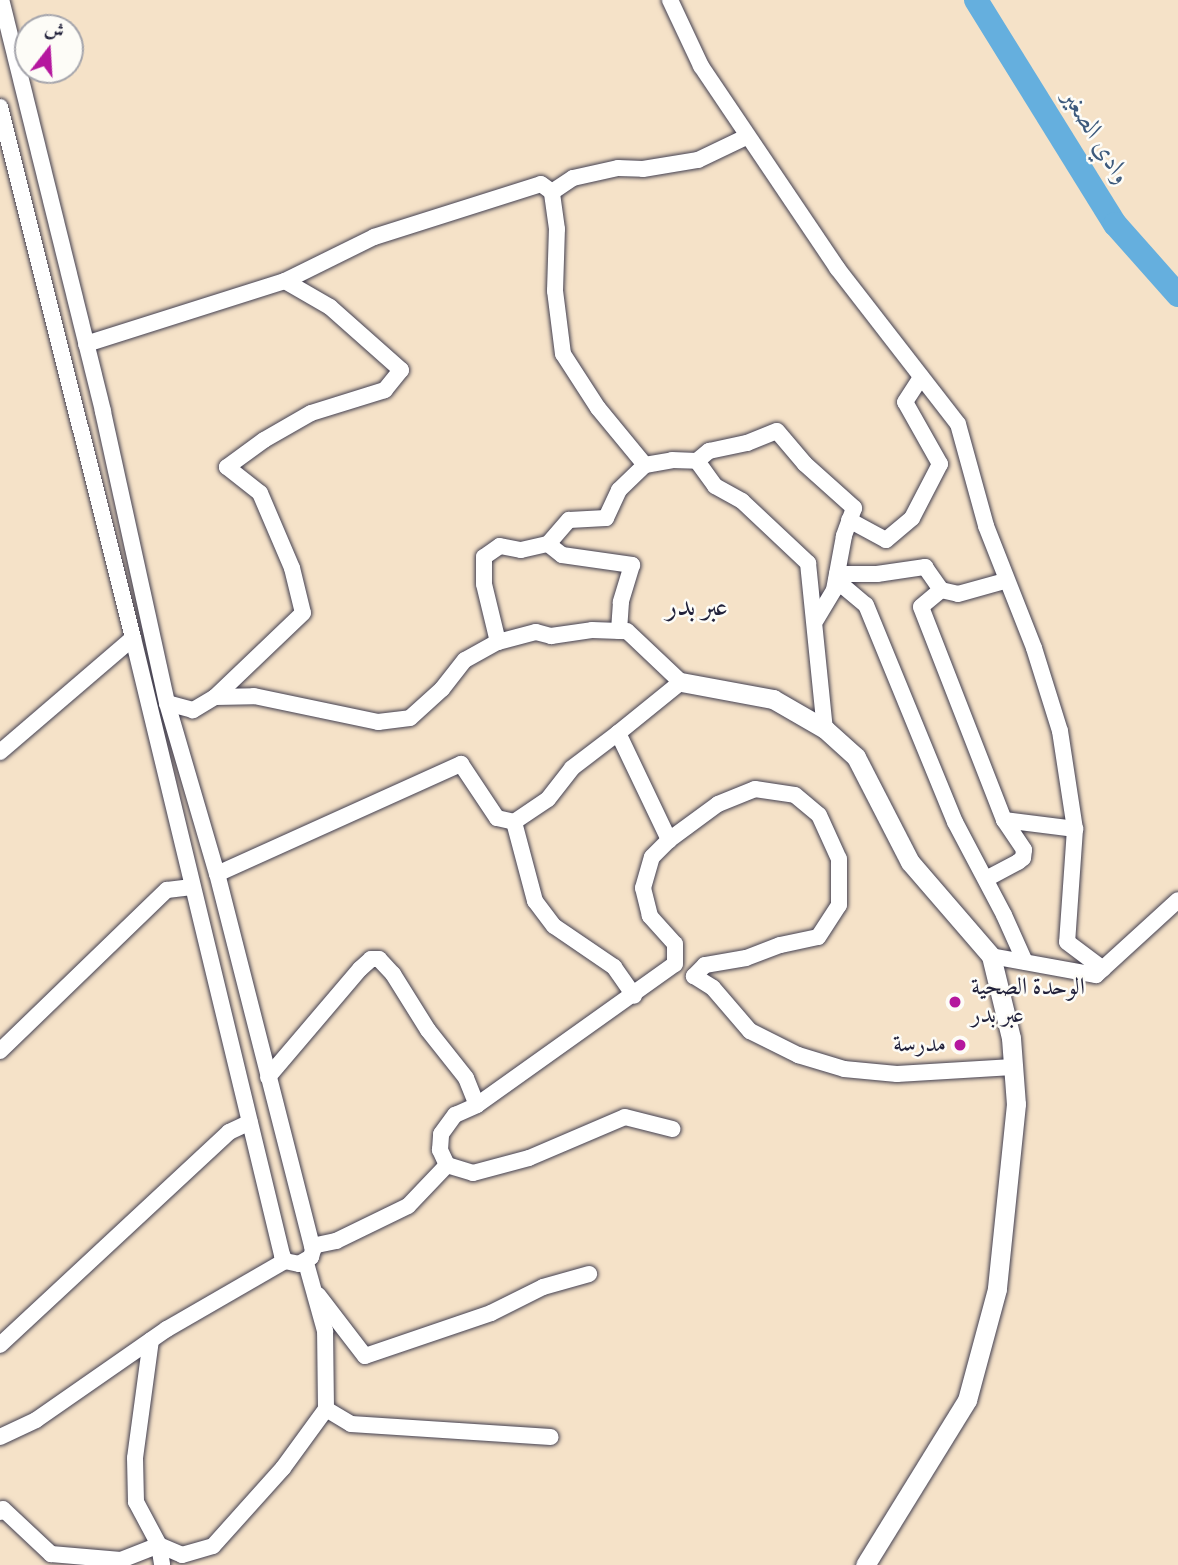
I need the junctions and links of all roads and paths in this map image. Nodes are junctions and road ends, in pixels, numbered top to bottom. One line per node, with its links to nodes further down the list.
1 (1, 0): 7 (street)
2 (670, 0): 4 (street)
3 (0, 107): 18 (street)
4 (748, 136): 5 (street); 8 (street)
5 (552, 192): 6 (street); 10 (street)
6 (285, 281): 7 (street); 21 (street)
7 (86, 344): 22 (street)
8 (921, 376): 11 (street); 14 (street)
9 (697, 461): 10 (street); 11 (street); 16 (street)
10 (645, 465): 12 (street)
11 (849, 520): 13 (street)
12 (548, 544): 17 (street); 19 (street)
13 (836, 577): 15 (street); 16 (street); 31 (street)
14 (1005, 581): 15 (street); 28 (street)
15 (941, 590): 26 (street)
16 (816, 620): 23 (street)
17 (619, 631): 19 (street); 20 (street)
18 (133, 638): 25 (street); 32 (street)
19 (498, 642): 21 (street)
20 (681, 682): 23 (street); 24 (street)
21 (215, 697): 22 (street)
22 (167, 703): 30 (street)
23 (825, 729): 34 (street)
24 (618, 733): 27 (street); 29 (street)
25 (0, 752)
26 (1004, 820): 28 (street); 31 (street)
27 (514, 822): 30 (street); 37 (street)
28 (1075, 828): 36 (street)
29 (669, 840): 37 (street); 39 (street)
30 (216, 874): 40 (street)
31 (986, 879): 35 (street)
32 (192, 887): 38 (street); 42 (street)
33 (1178, 900): 36 (street)
34 (990, 956): 35 (street); 39 (street)
35 (1025, 962): 36 (street)
36 (1103, 969)
37 (634, 996): 41 (street)
38 (0, 1051)
39 (1013, 1067): 59 (street)
40 (268, 1077): 41 (street); 45 (street)
41 (477, 1105): 44 (street)
42 (250, 1122): 46 (street); 51 (street)
43 (672, 1129): 44 (street)
44 (447, 1165): 45 (street)
45 (312, 1246): 47 (street)
46 (285, 1261): 47 (street); 50 (street)
47 (306, 1262): 49 (street)
48 (589, 1274): 49 (street)
49 (312, 1288): 52 (street)
50 (151, 1340): 53 (street); 56 (street)
51 (0, 1345)
52 (326, 1409): 54 (street); 57 (street)
53 (0, 1437)
54 (551, 1437)
55 (0, 1512): 56 (street)
56 (159, 1545): 57 (street); 58 (street)
57 (182, 1560)
58 (162, 1565)
59 (865, 1565)

